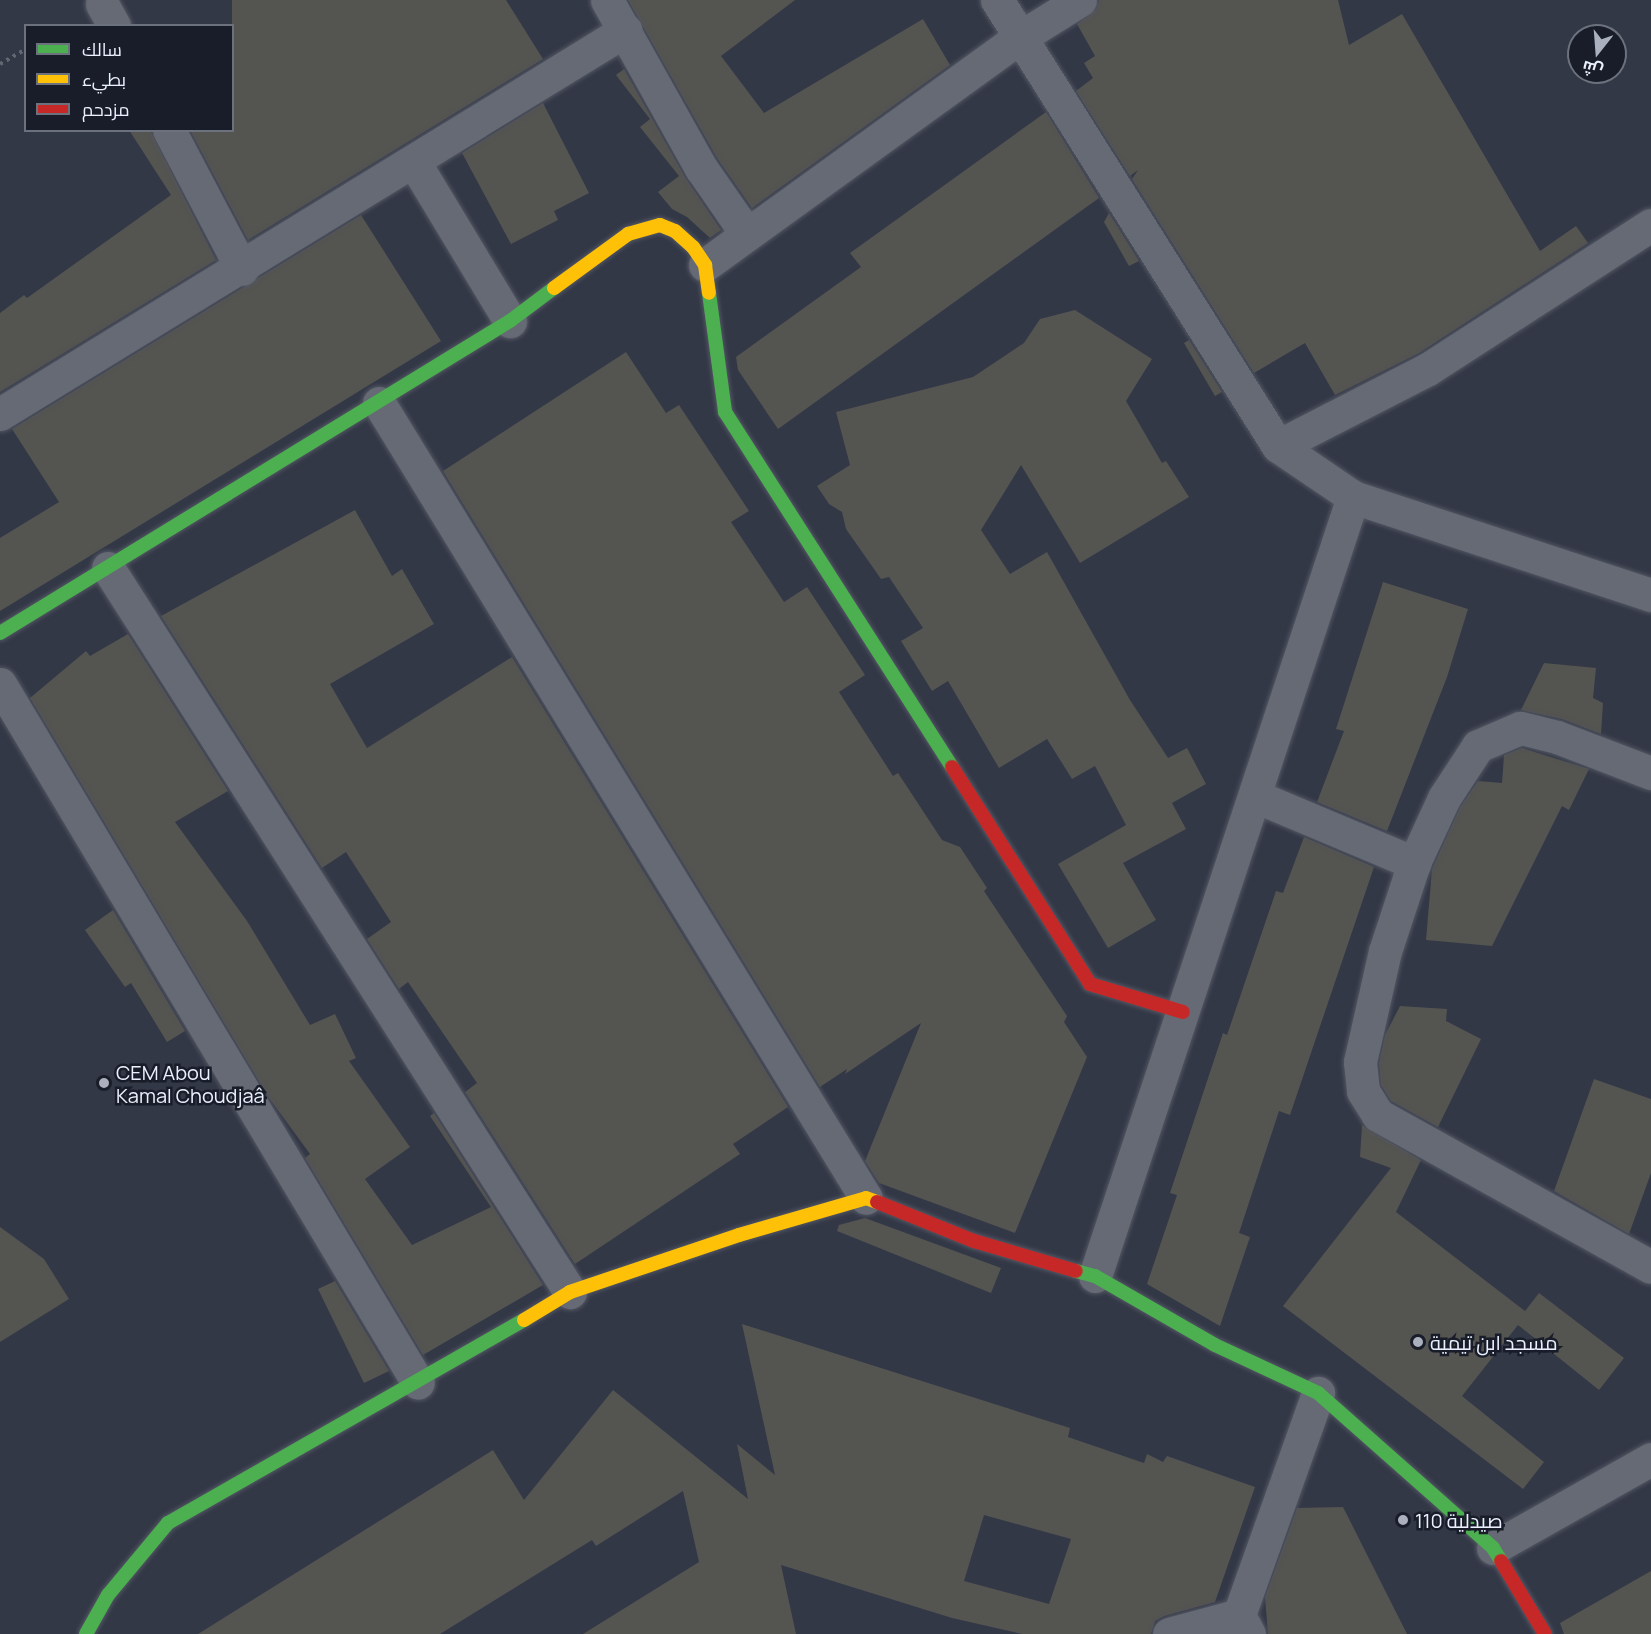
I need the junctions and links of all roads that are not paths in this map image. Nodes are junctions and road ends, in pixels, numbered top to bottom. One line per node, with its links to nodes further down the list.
1 (607, 0): 4 (street)
2 (997, 0): 5 (street)
3 (1080, 0): 5 (street)
4 (626, 30): 7 (street); 9 (street)
5 (1019, 38): 9 (street); 15 (street)
6 (170, 132): 11 (street)
7 (414, 162): 11 (street); 12 (street)
8 (1651, 225): 15 (street)
9 (746, 233): 10 (street)
10 (705, 266): 12 (street); 24 (street)
11 (242, 269): 14 (street)
12 (510, 321): 13 (street)
13 (379, 403): 17 (street); 25 (street)
14 (0, 414)
15 (1278, 446): 16 (street)
16 (1353, 497): 18 (street); 22 (street)
17 (108, 568): 19 (street); 28 (street)
18 (1651, 595)
19 (0, 633)
20 (0, 684): 29 (street)
21 (1651, 773): 23 (street)
22 (1255, 796): 23 (street); 24 (street)
23 (1414, 863): 26 (street)
24 (1183, 1012): 27 (street)
25 (866, 1198): 27 (street); 28 (street)
26 (1651, 1267)
27 (1095, 1276): 30 (street)
28 (570, 1292): 29 (street)
29 (418, 1383): 34 (street)
30 (1318, 1393): 32 (street); 33 (street)
31 (1651, 1459): 32 (street)
32 (1492, 1548): 36 (street)
33 (1244, 1625): 35 (street)
34 (86, 1634)
35 (1169, 1634)
36 (1545, 1634)

